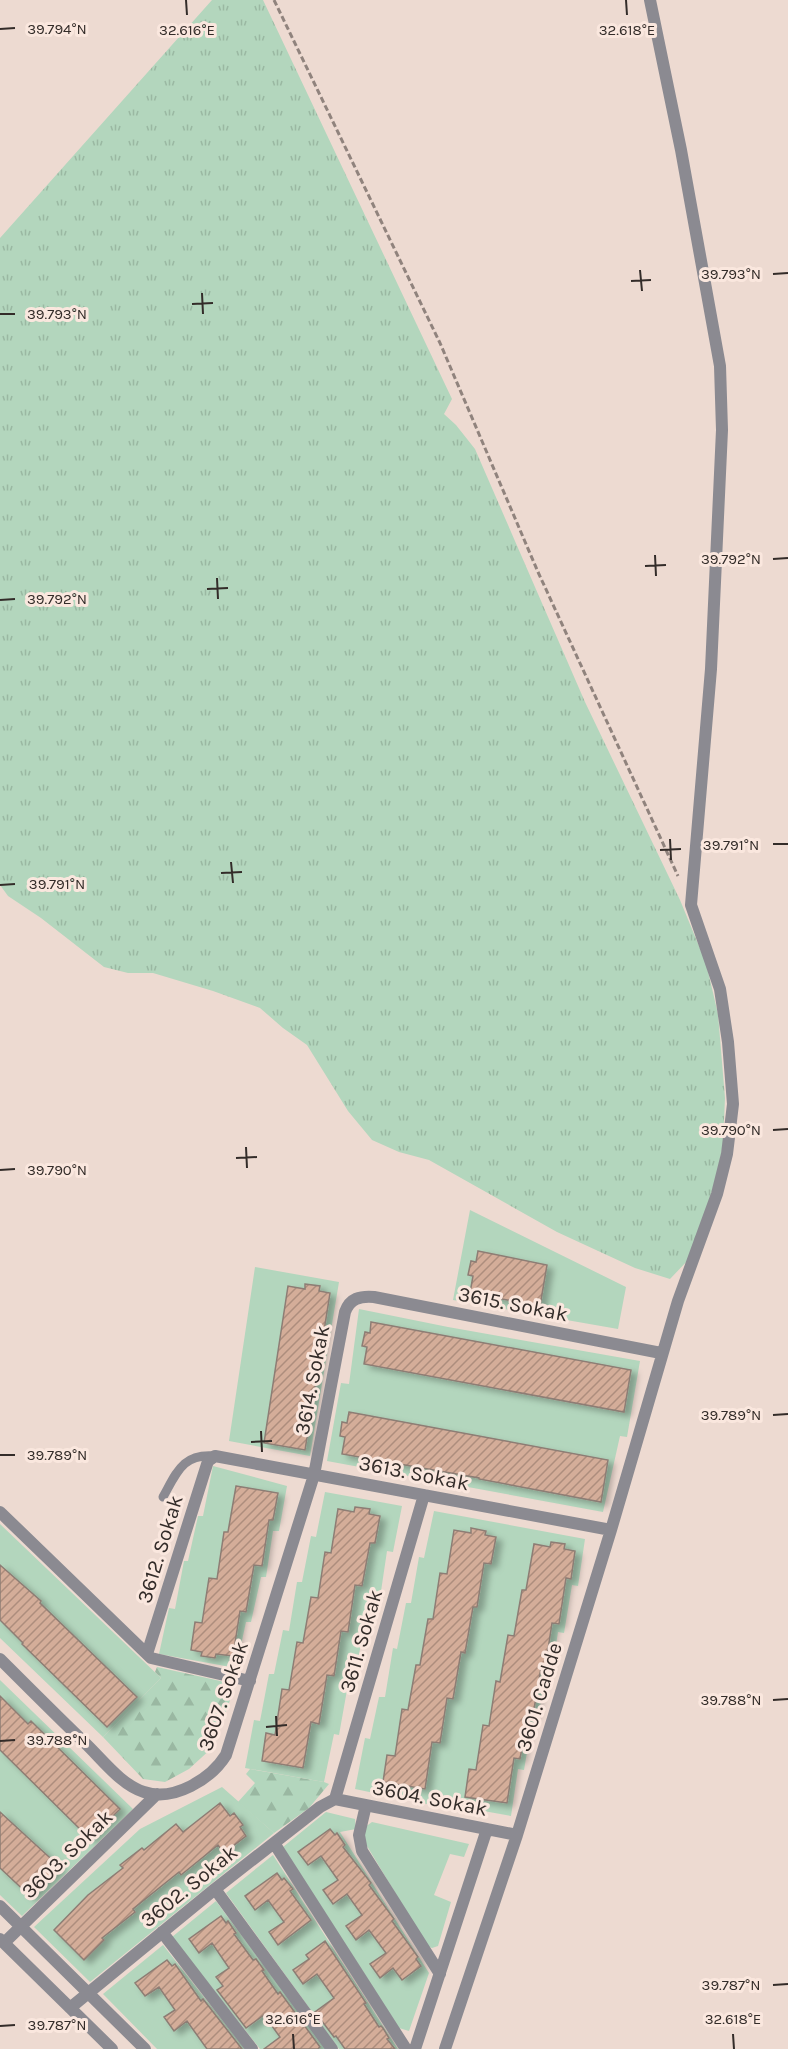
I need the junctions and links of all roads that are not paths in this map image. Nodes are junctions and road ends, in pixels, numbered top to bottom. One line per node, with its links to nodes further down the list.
1 (651, 0): 3 (street, 3601. Cadde)
2 (357, 1298): 3 (street, 3615. Sokak); 5 (street, 3614. Sokak)
3 (661, 1353): 9 (street, 3601. Cadde)
4 (213, 1457): 5 (street, 3613. Sokak); 7 (lane); 10 (street, 3612. Sokak)
5 (314, 1475): 6 (street, 3613. Sokak); 12 (street, 3607. Sokak)
6 (424, 1495): 9 (street, 3613. Sokak); 14 (street, 3611. Sokak)
7 (163, 1497)
8 (0, 1512): 10 (street)
9 (611, 1530): 17 (street, 3601. Cadde)
10 (147, 1654): 12 (street)
11 (0, 1659): 13 (street)
12 (250, 1681): 13 (street, 3607. Sokak)
13 (157, 1794): 21 (street, 3603. Sokak)
14 (336, 1798): 15 (street, 3604. Sokak); 18 (street, 3602. Sokak)
15 (366, 1805): 16 (street, 3604. Sokak); 24 (street)
16 (487, 1829): 17 (street, 3604. Sokak); 24 (street)
17 (517, 1835): 33 (street, 3601. Cadde)
18 (274, 1843): 19 (street, 3602. Sokak); 31 (street)
19 (215, 1889): 22 (street, 3602. Sokak); 30 (street)
20 (0, 1906): 21 (street)
21 (21, 1926): 23 (street, 3603. Sokak); 25 (street)
22 (162, 1932): 25 (street, 3602. Sokak); 29 (street)
23 (2, 1941): 26 (street)
24 (440, 1974): 32 (street)
25 (89, 1993): 26 (street, 3602. Sokak); 28 (street)
26 (70, 2008): 27 (street)
27 (112, 2049)
28 (145, 2049)
29 (252, 2049)
30 (332, 2049)
31 (406, 2049)
32 (415, 2049)
33 (445, 2049)

